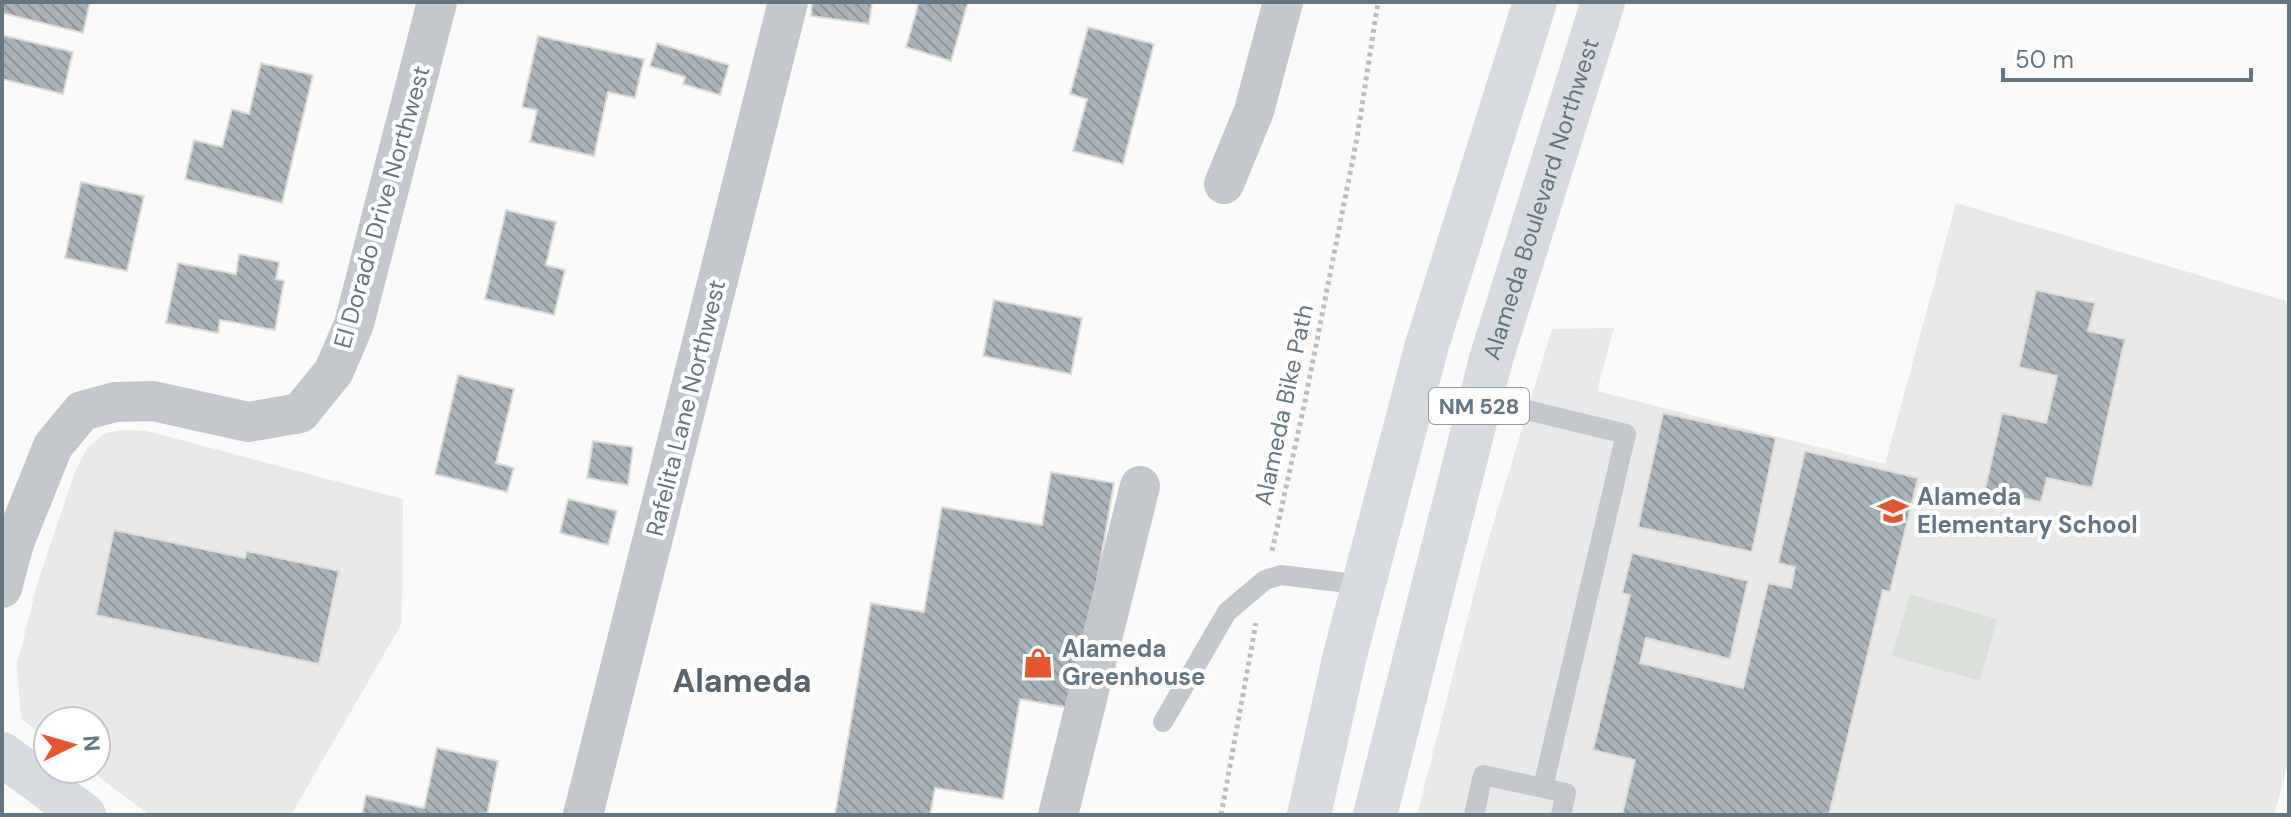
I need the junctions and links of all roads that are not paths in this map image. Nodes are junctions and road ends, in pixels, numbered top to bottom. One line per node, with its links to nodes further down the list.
1 (437, 2): 10 (street, El Dorado Drive Northwest)
2 (788, 2): 15 (street, Rafelita Lane Northwest)
3 (1283, 2): 6 (street)
4 (1535, 2): 9 (main road, NM 528)
5 (1603, 2): 7 (main road, Alameda Boulevard Northwest / NM 528)
6 (1224, 184)
7 (1481, 399): 13 (lane); 18 (main road, Alameda Boulevard Northwest / NM 528)
8 (1140, 486): 16 (street)
9 (1364, 585): 11 (lane); 17 (main road, NM 528)
10 (2, 588)
11 (1163, 722)
12 (2, 754): 14 (main road)
13 (1543, 787): 19 (lane); 20 (lane)
14 (84, 815)
15 (583, 815)
16 (1058, 815)
17 (1309, 815)
18 (1375, 815)
19 (1474, 815)
20 (1561, 815)

